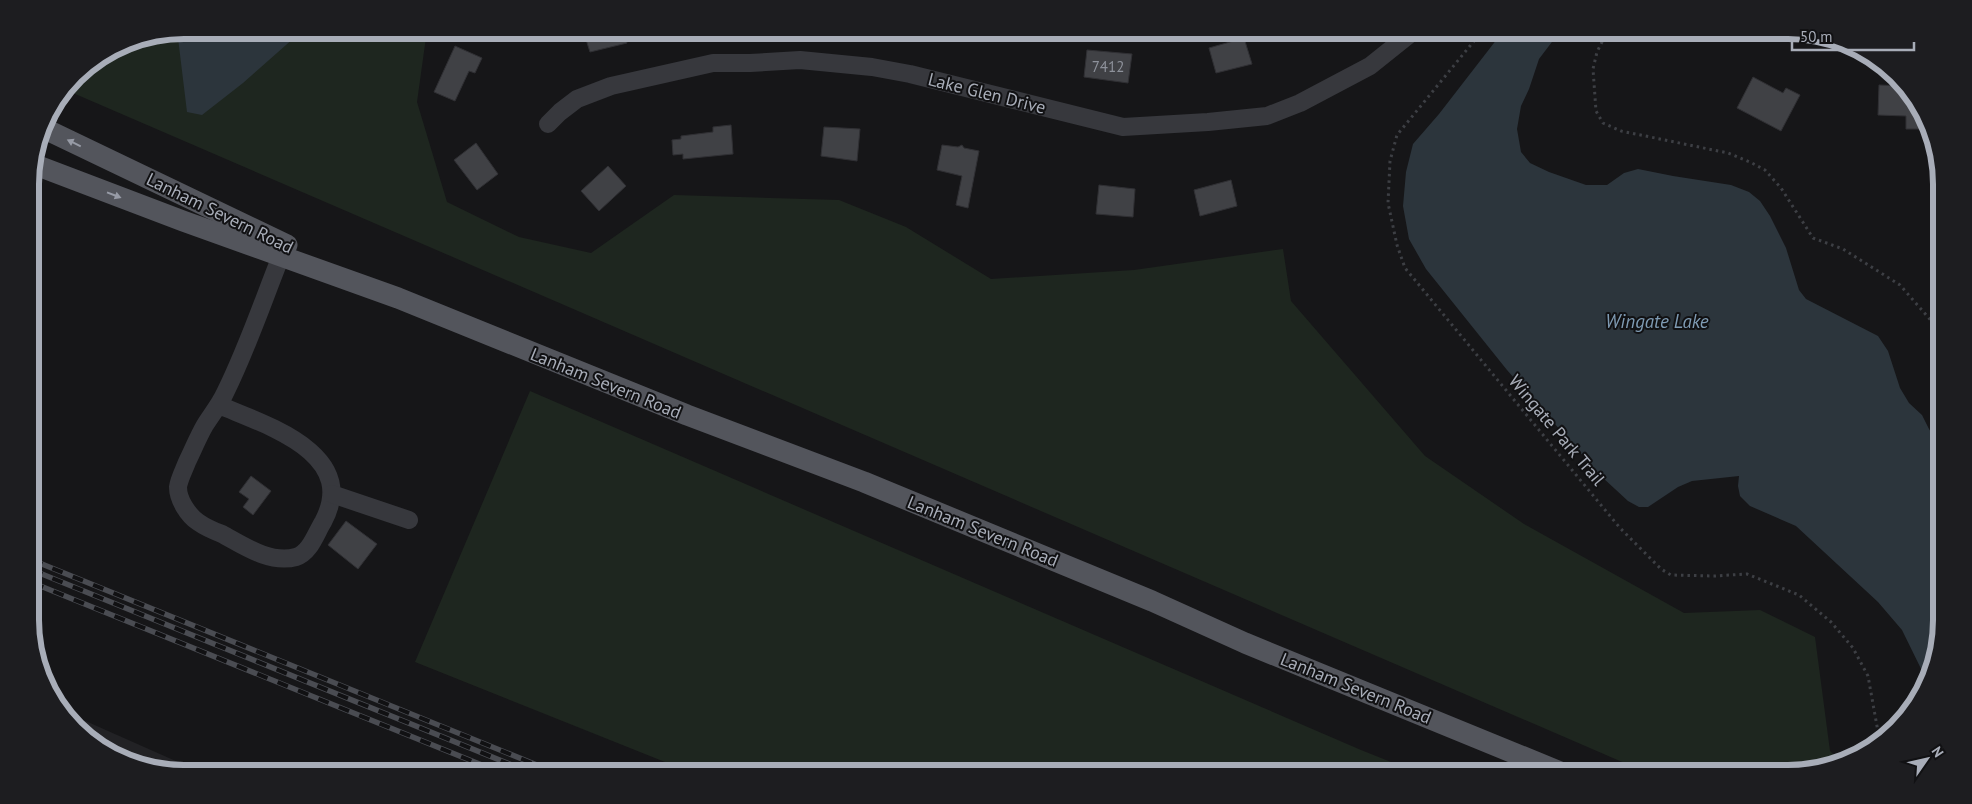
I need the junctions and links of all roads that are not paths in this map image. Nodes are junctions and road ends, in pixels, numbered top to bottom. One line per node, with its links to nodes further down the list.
1 (1404, 39): 2 (street, Lake Glen Drive)
2 (548, 124)
3 (49, 131): 6 (main road, Lanham Severn Road, one-way to 3)
4 (40, 167): 5 (main road, Lanham Severn Road, one-way to 5)
5 (281, 256): 6 (main road, Lanham Severn Road); 7 (street)
6 (398, 298): 10 (main road, Lanham Severn Road)
7 (218, 405): 8 (street); 8 (street)
8 (332, 494): 9 (street)
9 (409, 520)
10 (1543, 765)

